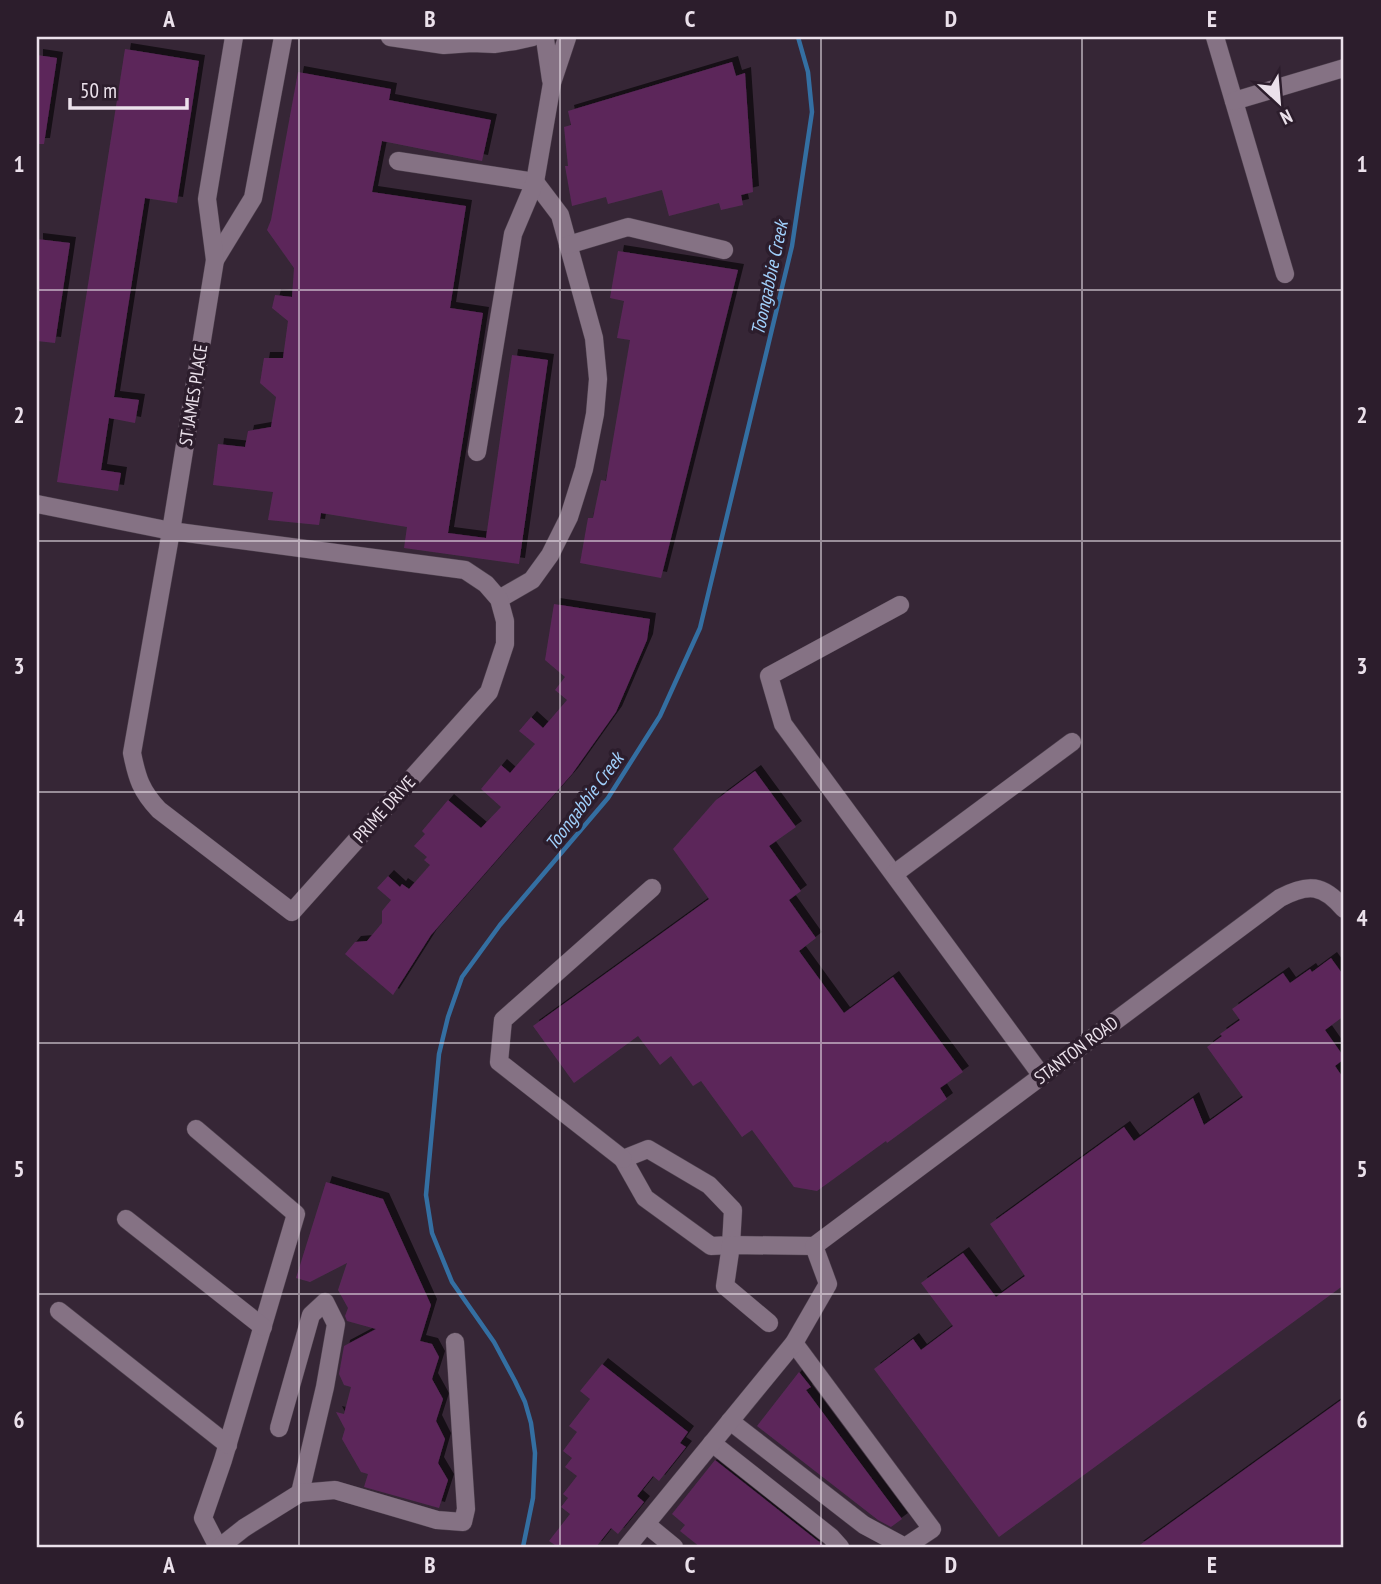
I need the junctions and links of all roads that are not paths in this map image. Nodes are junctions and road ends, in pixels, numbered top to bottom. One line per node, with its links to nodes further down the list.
1 (234, 37): 15 (street)
2 (284, 37): 15 (street)
3 (390, 37): 7 (street)
4 (567, 37): 6 (street); 9 (street)
5 (1214, 37): 10 (street)
6 (539, 38): 7 (street); 9 (street)
7 (476, 40)
8 (1344, 68): 10 (street)
9 (552, 83): 12 (street)
10 (1234, 101): 16 (street)
11 (398, 161): 12 (street)
12 (535, 182): 13 (street); 17 (street)
13 (568, 245): 14 (street); 20 (street)
14 (724, 250)
15 (215, 260): 19 (street, ST JAMES PLACE)
16 (1286, 274)
17 (477, 452)
18 (37, 504): 19 (street)
19 (170, 531): 20 (street); 20 (street, PRIME DRIVE)
20 (499, 599)
21 (900, 605): 23 (street)
22 (1072, 742): 23 (street)
23 (894, 874): 26 (street)
24 (652, 888): 28 (street)
25 (1344, 909): 26 (street, STANTON ROAD)
26 (1042, 1076): 31 (street, STANTON ROAD)
27 (196, 1129): 34 (street)
28 (623, 1159): 30 (street); 30 (street)
29 (126, 1219): 34 (street)
30 (731, 1245): 31 (street); 33 (street)
31 (814, 1246): 36 (street)
32 (59, 1311): 40 (street)
33 (769, 1323)
34 (263, 1327): 40 (street)
35 (455, 1342): 41 (street)
36 (794, 1343): 37 (street); 37 (street)
37 (730, 1421): 39 (street)
38 (279, 1428): 41 (street)
39 (712, 1443): 42 (street); 46 (street)
40 (228, 1445): 43 (street)
41 (300, 1493): 43 (street)
42 (646, 1524): 44 (street); 45 (street)
43 (219, 1547)
44 (628, 1547)
45 (674, 1547)
46 (840, 1547)

